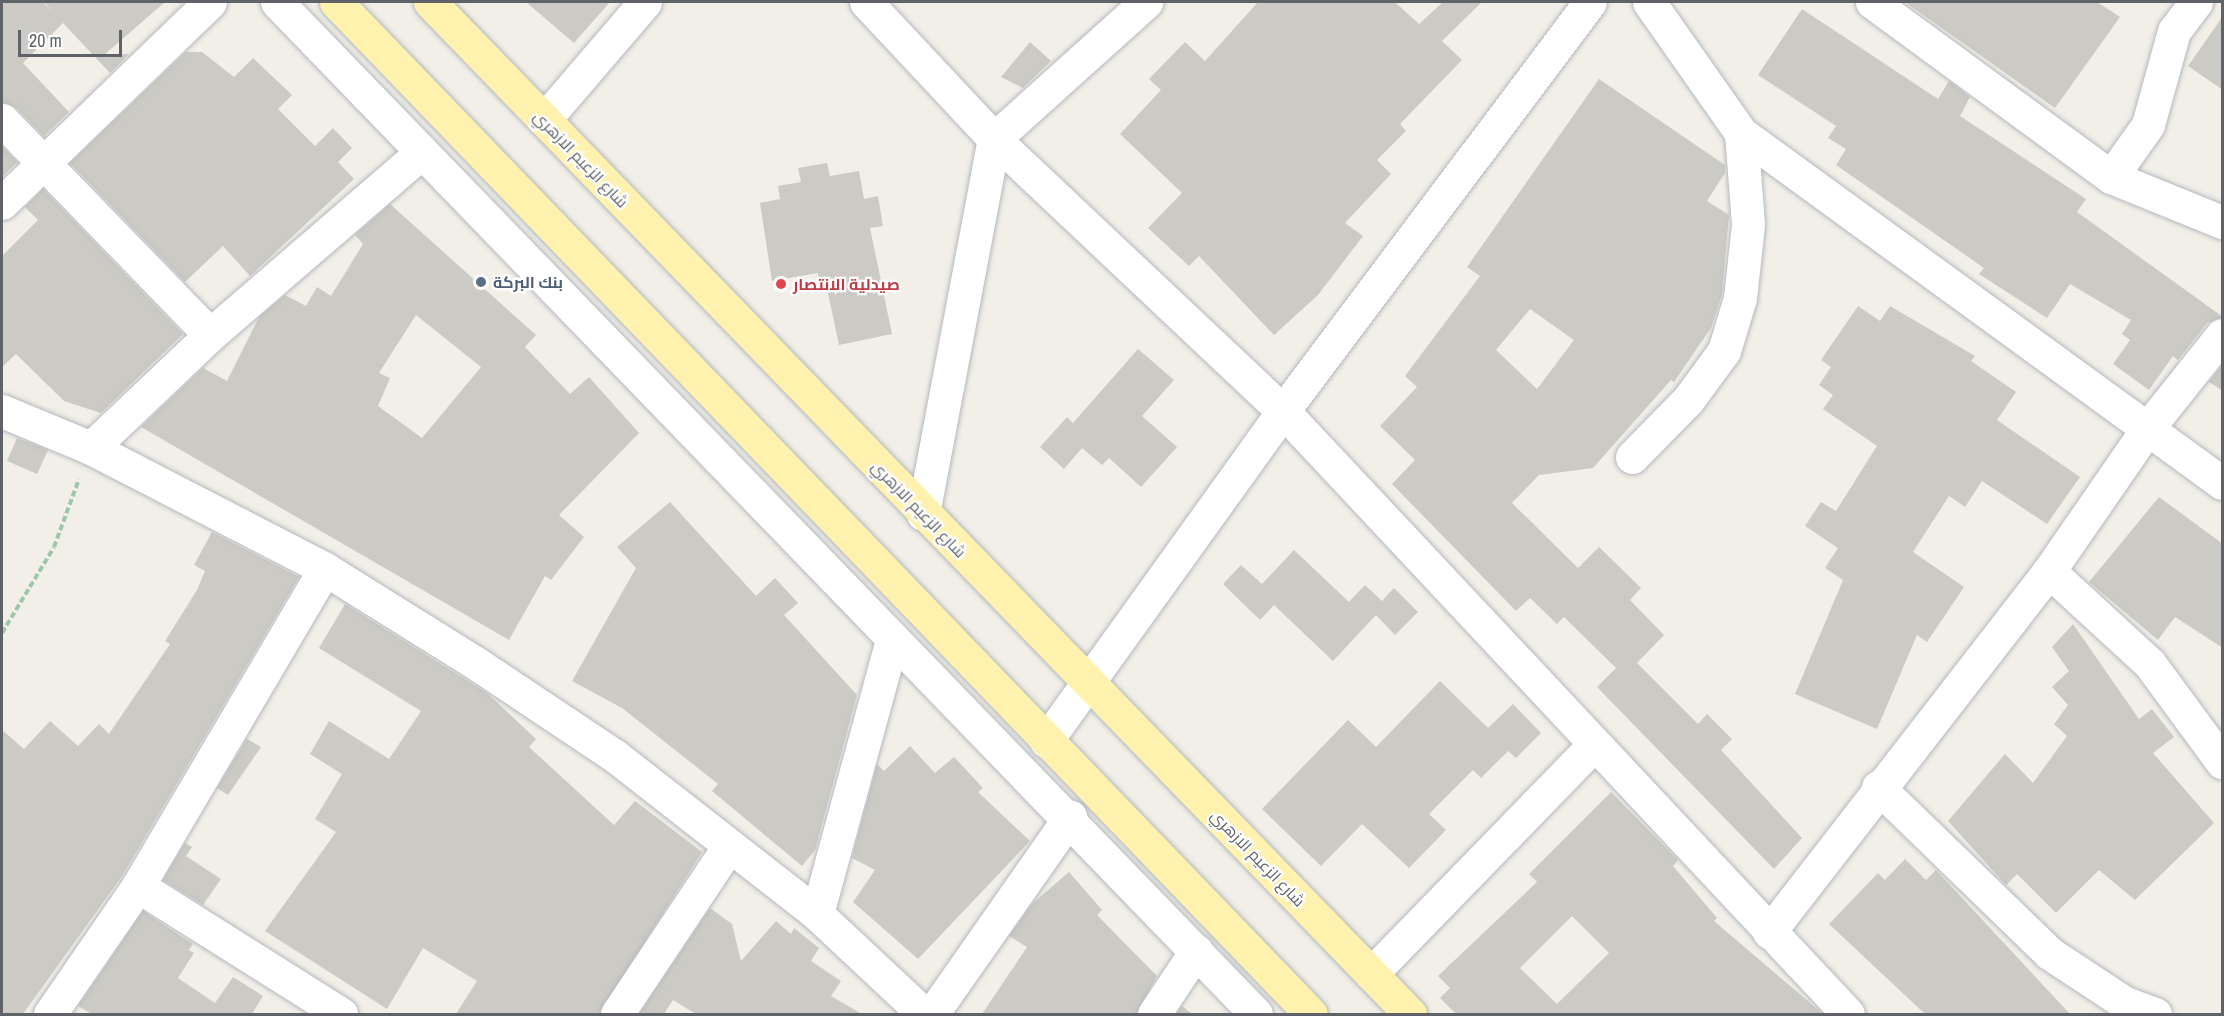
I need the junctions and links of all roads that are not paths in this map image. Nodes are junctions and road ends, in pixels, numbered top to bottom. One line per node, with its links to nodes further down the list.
1 (210, 2): 17 (street)
2 (277, 2): 16 (street)
3 (430, 2): 13 (main road, شارع الزعيم الازهري)
4 (645, 2): 13 (street)
5 (866, 2): 15 (street)
6 (1146, 2): 15 (street)
7 (1590, 2): 24 (street)
8 (1649, 2): 14 (street)
9 (1872, 2): 18 (street)
10 (2196, 2): 18 (street)
11 (341, 3): 34 (main road)
12 (2, 120): 17 (street)
13 (544, 120): 29 (main road, شارع الزعيم الازهري)
14 (1741, 133): 25 (street); 27 (street)
15 (994, 139): 24 (street); 29 (street)
16 (422, 152): 21 (street); 32 (street)
17 (42, 161): 19 (street); 21 (street)
18 (2111, 177): 20 (street)
19 (2, 203)
20 (2223, 222)
21 (210, 335): 26 (street)
22 (2223, 335): 25 (street)
23 (2, 411): 26 (street)
24 (1283, 411): 33 (street); 35 (street)
25 (2147, 429): 28 (street); 31 (street)
26 (91, 448): 30 (street)
27 (1632, 457)
28 (2223, 483)
29 (923, 514): 33 (main road, شارع الزعيم الازهري)
30 (325, 569): 39 (street); 40 (street)
31 (2049, 571): 36 (street); 37 (street)
32 (892, 639): 38 (street); 41 (street)
33 (1090, 685): 34 (street); 44 (main road, شارع الزعيم الازهري)
34 (1046, 741): 53 (main road)
35 (1593, 745): 42 (street); 44 (street)
36 (2223, 762)
37 (1878, 787): 42 (street); 55 (street)
38 (1070, 817): 43 (street); 50 (street)
39 (727, 849): 41 (street); 48 (street)
40 (138, 886): 46 (street); 47 (street)
41 (817, 914): 49 (street)
42 (1768, 932): 45 (street)
43 (1196, 951): 51 (street); 52 (street)
44 (1371, 974): 54 (main road, شارع الزعيم الازهري)
45 (1839, 1011)
46 (50, 1014)
47 (341, 1014)
48 (617, 1014)
49 (924, 1014)
50 (932, 1014)
51 (1154, 1014)
52 (1256, 1014)
53 (1311, 1014)
54 (1410, 1014)
55 (2155, 1014)

